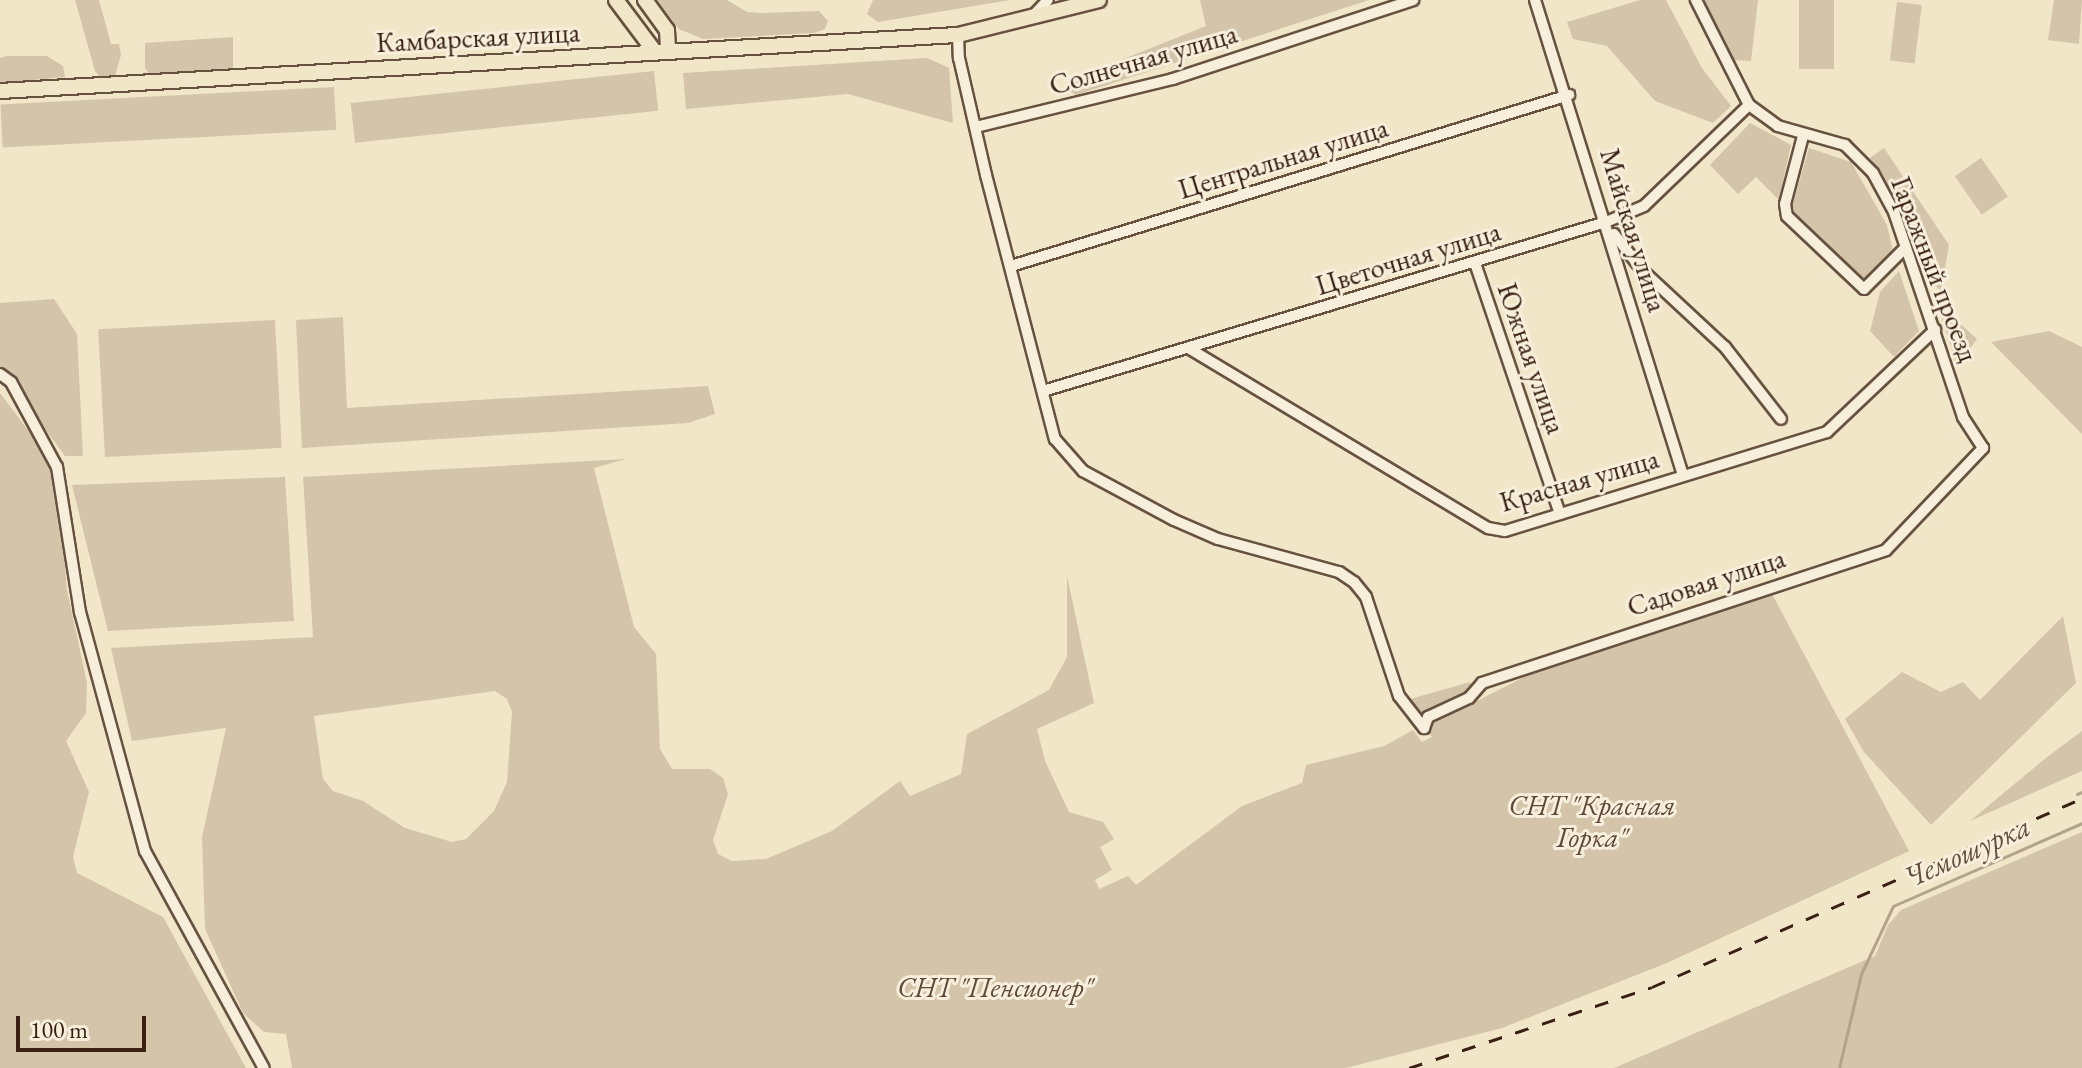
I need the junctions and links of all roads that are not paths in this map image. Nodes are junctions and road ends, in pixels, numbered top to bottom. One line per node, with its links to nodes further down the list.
1 (616, 0): 12 (main road)
2 (645, 0): 9 (main road)
3 (1048, 0): 8 (street)
4 (1099, 0): 8 (main road, Камбарская улица)
5 (1413, 0): 16 (street, Солнечная улица)
6 (1535, 0): 14 (street, Майская улица)
7 (1696, 0): 15 (street)
8 (1028, 21): 10 (main road, Камбарская улица)
9 (667, 30): 11 (main road); 12 (main road)
10 (958, 35): 11 (main road, Камбарская улица); 16 (street)
11 (707, 49): 12 (main road, Камбарская улица)
12 (662, 52): 13 (main road, Камбарская улица)
13 (0, 91)
14 (1569, 95): 18 (street, Майская улица); 21 (street, Центральная улица)
15 (1749, 105): 17 (street, Гаражный проезд); 18 (street, Цветочная улица)
16 (976, 127): 21 (street)
17 (1803, 136): 19 (street, Гаражный проезд); 19 (street)
18 (1606, 222): 20 (street, Цветочная улица); 26 (street); 28 (street, Майская улица)
19 (1905, 248): 22 (street, Гаражный проезд)
20 (1475, 263): 23 (street, Цветочная улица); 29 (street, Южная улица)
21 (1011, 266): 25 (street)
22 (1935, 330): 27 (street, Гаражный проезд); 28 (street, Красная улица)
23 (1190, 349): 25 (street, Цветочная улица); 29 (street, Красная улица)
24 (0, 374): 30 (street)
25 (1043, 391): 27 (street, Садовая улица)
26 (1781, 419)
27 (1983, 448)
28 (1683, 475): 29 (street, Красная улица)
29 (1560, 514)
30 (264, 1068)

